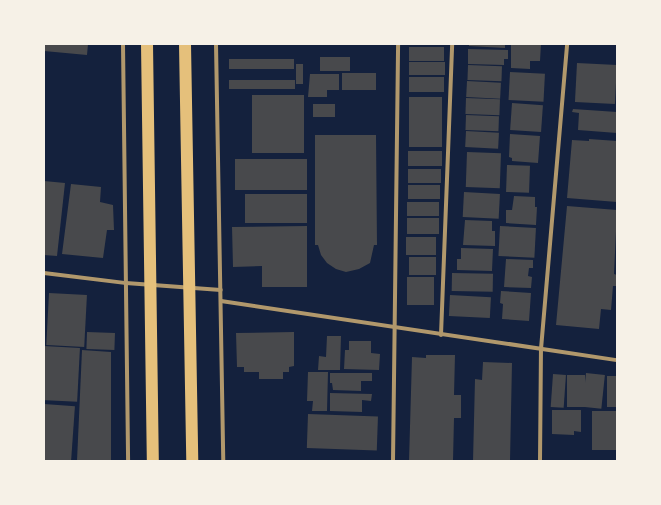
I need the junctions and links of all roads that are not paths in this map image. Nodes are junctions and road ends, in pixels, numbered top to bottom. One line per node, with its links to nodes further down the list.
1 (123, 44): 9 (street)
2 (147, 44): 17 (highway)
3 (185, 44): 18 (highway)
4 (216, 44): 10 (street)
5 (398, 44): 12 (street)
6 (452, 44): 13 (street)
7 (567, 44): 14 (street)
8 (44, 273): 9 (street)
9 (126, 283): 10 (street); 16 (street)
10 (221, 290): 11 (street)
11 (221, 301): 12 (street); 19 (street)
12 (395, 328): 13 (street); 20 (street)
13 (441, 335): 14 (street)
14 (541, 349): 15 (street); 21 (street)
15 (617, 360)
16 (128, 461)
17 (154, 461)
18 (192, 461)
19 (223, 461)
20 (393, 461)
21 (540, 461)

